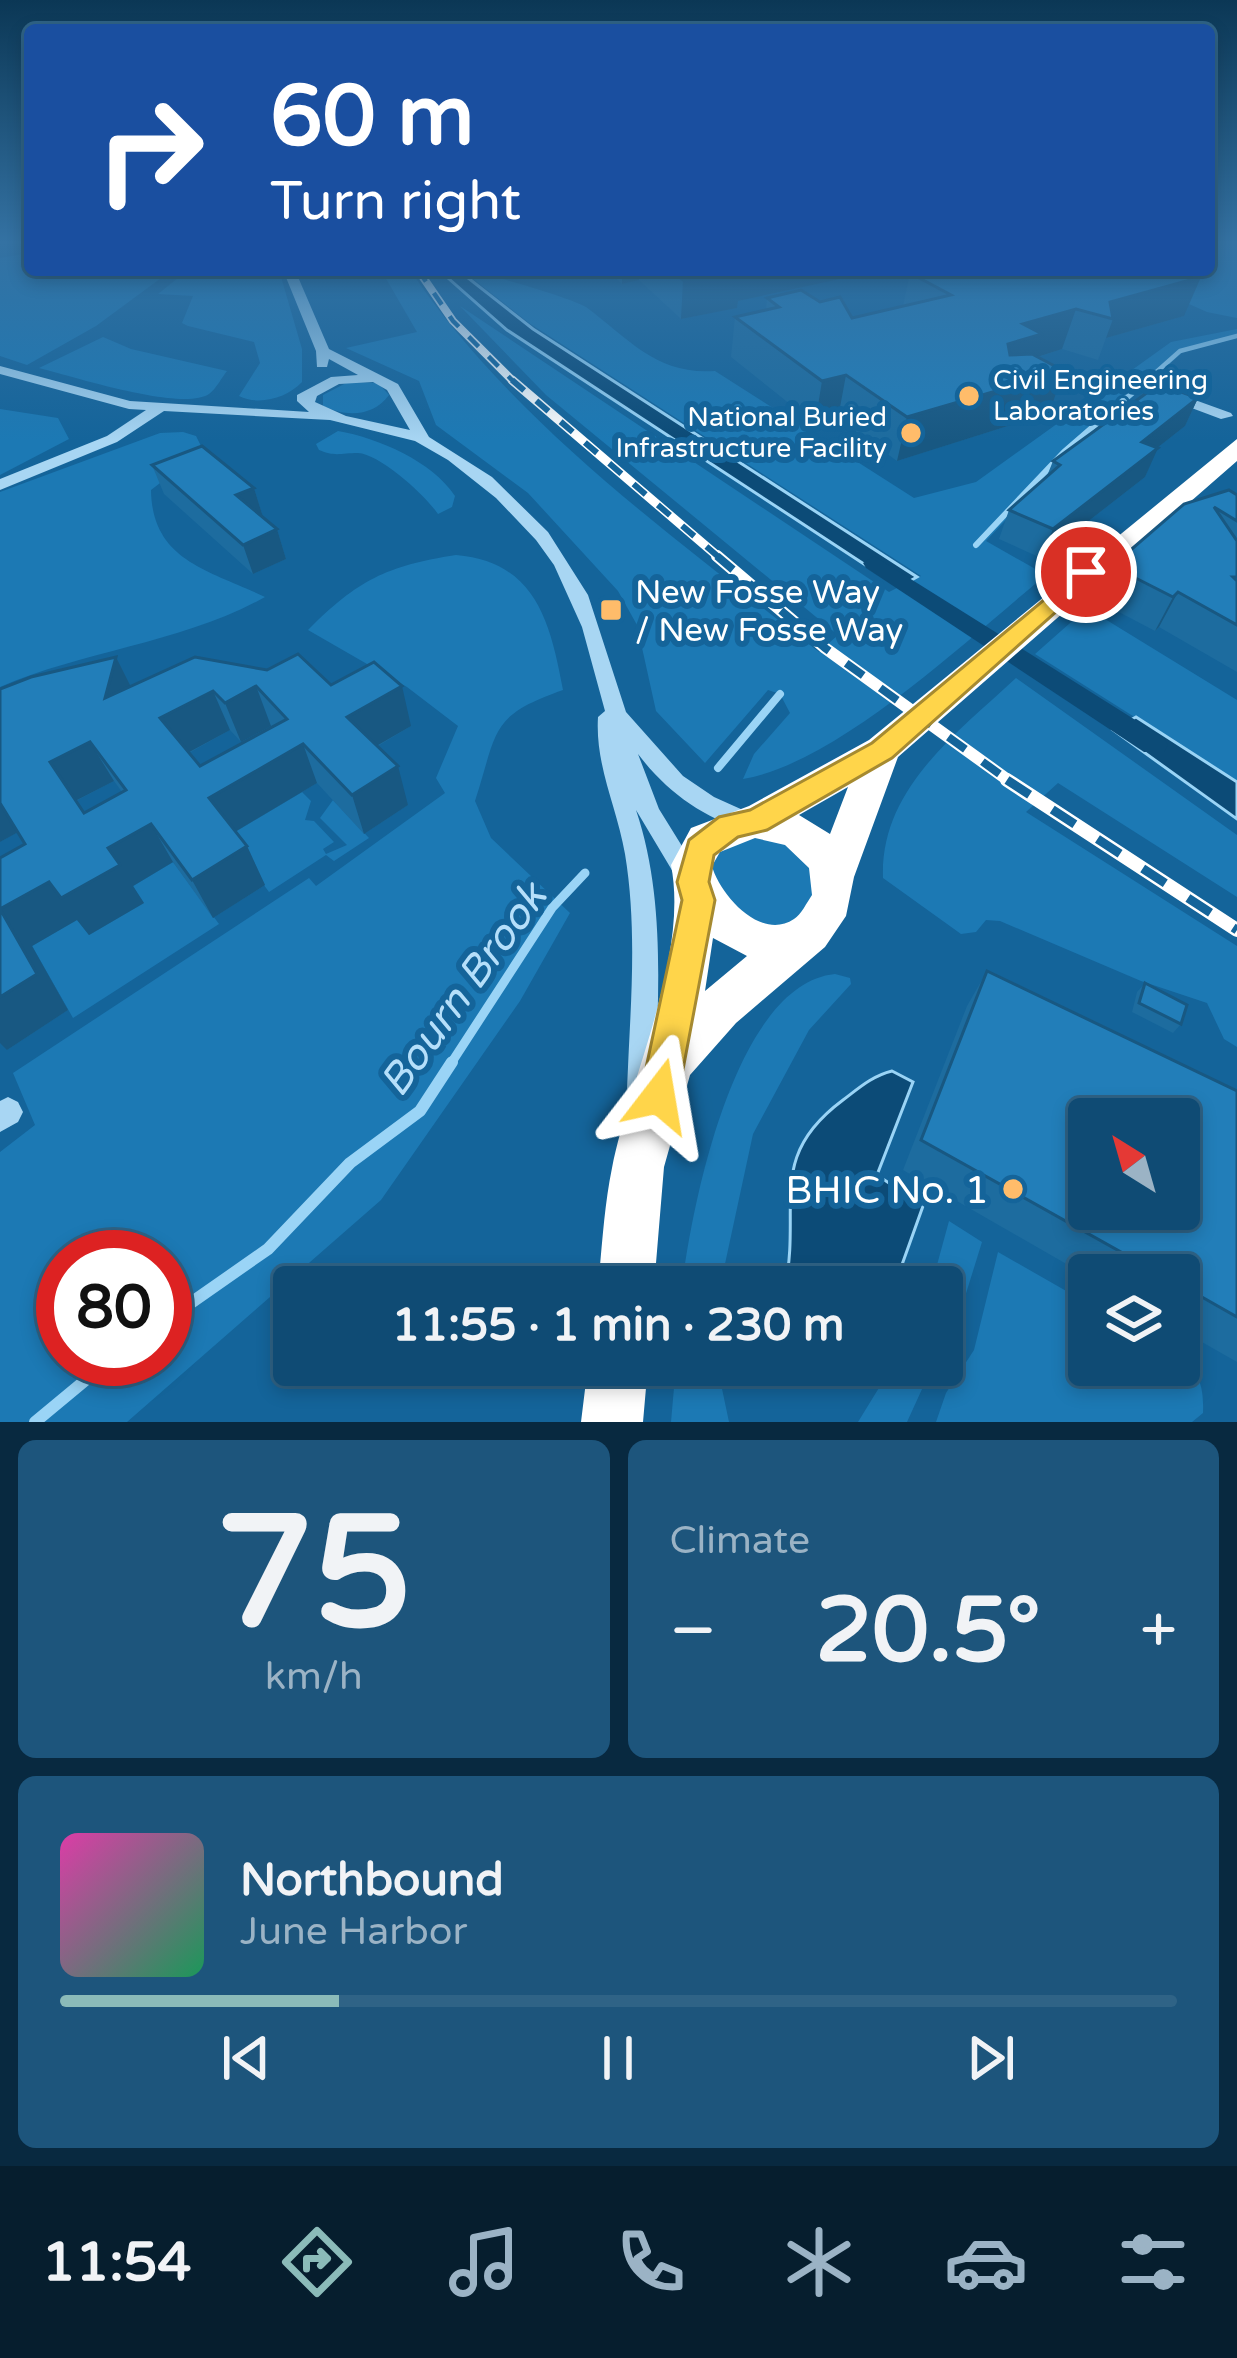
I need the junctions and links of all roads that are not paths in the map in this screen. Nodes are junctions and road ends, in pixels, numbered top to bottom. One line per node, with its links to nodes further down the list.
1 (306, 308): 2 (street)
2 (323, 351): 4 (street); 5 (street)
3 (0, 370): 8 (street)
4 (374, 378): 5 (street); 6 (street)
5 (314, 391): 9 (street); 10 (street)
6 (395, 393): 11 (street); 13 (street)
7 (1165, 393): 12 (street)
8 (158, 409): 9 (street); 14 (street)
9 (238, 414): 10 (street)
10 (326, 417): 11 (street)
11 (347, 418): 13 (street)
12 (1234, 426): 16 (highway)
13 (423, 439): 15 (street)
14 (0, 485)
15 (612, 704): 17 (street); 19 (street); 22 (street)
16 (882, 750): 17 (highway); 18 (highway)
17 (751, 822): 18 (highway); 19 (highway)
18 (834, 875): 20 (highway)
19 (696, 891): 20 (highway); 21 (highway)
20 (812, 929): 21 (highway)
21 (669, 1061): 22 (highway)
22 (638, 1166): 23 (highway)
23 (628, 1266)
24 (616, 1386): 25 (highway)
25 (612, 1422)

